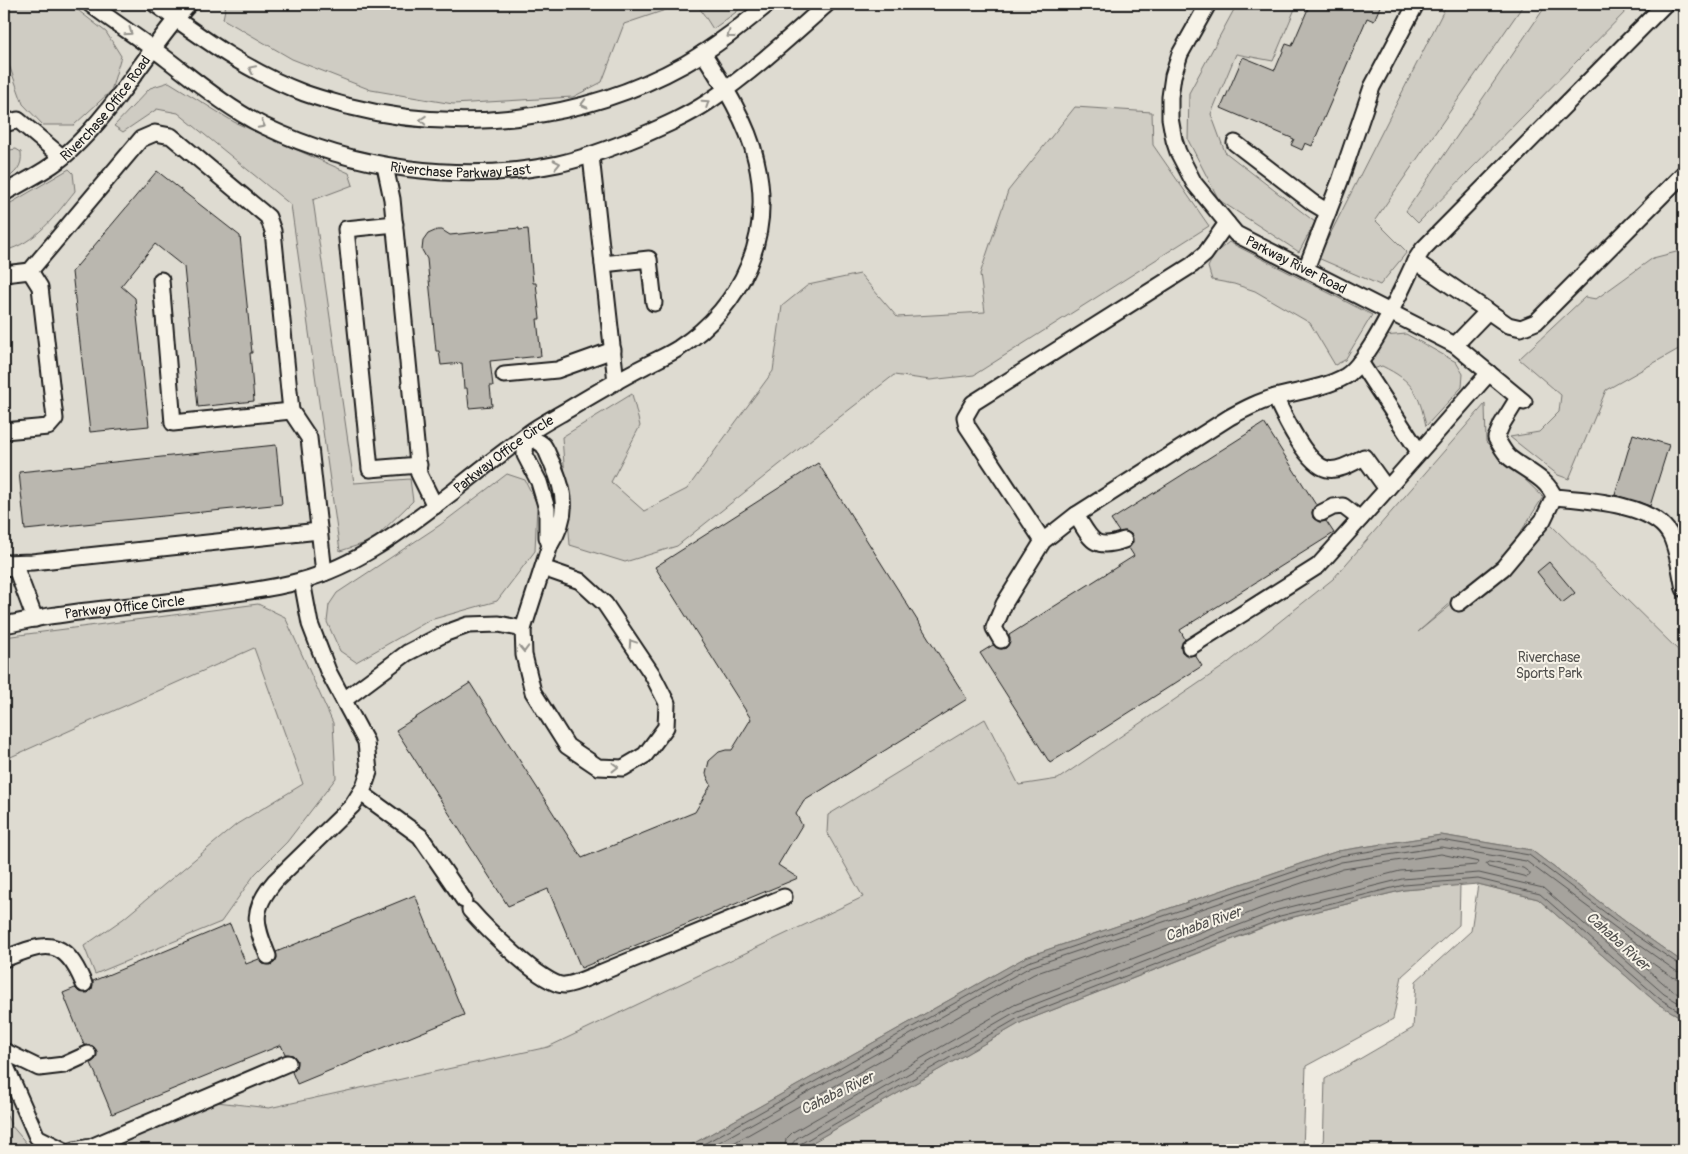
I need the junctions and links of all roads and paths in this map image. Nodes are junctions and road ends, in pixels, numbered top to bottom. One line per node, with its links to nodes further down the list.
1 (90, 4): 10 (street, Riverchase Parkway East, one-way to 10)
2 (155, 4): 9 (street)
3 (189, 4): 9 (street, Riverchase Office Road)
4 (768, 4): 11 (street, one-way to 11)
5 (827, 4): 12 (street, Riverchase Parkway East)
6 (1208, 4): 21 (street, Parkway River Road)
7 (1416, 4): 20 (street)
8 (1666, 4): 23 (street)
9 (176, 19): 10 (street, Riverchase Office Road); 11 (street, one-way to 9)
10 (154, 50): 16 (street, Riverchase Office Road); 17 (street, Riverchase Parkway East, one-way to 17)
11 (703, 53): 12 (street, Parkway Office Circle)
12 (725, 90): 15 (street, Riverchase Parkway East, one-way to 12); 37 (street, Parkway Office Circle)
13 (4, 124): 16 (street)
14 (1235, 143): 20 (street)
15 (590, 156): 17 (street, Riverchase Parkway East, one-way to 15); 24 (street)
16 (62, 157): 19 (street, Riverchase Office Road)
17 (385, 166): 22 (street)
18 (1684, 173): 30 (street)
19 (4, 193)
20 (1328, 212): 25 (street)
21 (1227, 223): 25 (street, Parkway River Road); 52 (street)
22 (395, 224): 43 (street); 43 (street)
23 (1415, 261): 30 (street); 31 (street)
24 (603, 264): 29 (street); 33 (street)
25 (1306, 269): 31 (street, Parkway River Road)
26 (30, 271): 27 (street); 39 (street); 40 (street)
27 (4, 274)
28 (161, 280): 39 (street)
29 (654, 303)
30 (1488, 311): 32 (street)
31 (1390, 312): 32 (street, Parkway River Road); 34 (street)
32 (1455, 344): 36 (street, Parkway River Road)
33 (613, 350): 35 (street); 37 (street)
34 (1360, 362): 38 (street); 42 (street)
35 (504, 374)
36 (1489, 374): 42 (street); 45 (street, Parkway River Road)
37 (616, 382): 41 (street, Parkway Office Circle)
38 (1275, 397): 44 (street); 48 (street)
39 (291, 411): 50 (street)
40 (4, 431)
41 (526, 436): 46 (street, Parkway Office Circle); 54 (street)
42 (1419, 452): 44 (street)
43 (419, 465): 46 (street)
44 (1387, 489): 49 (street)
45 (1554, 497): 57 (street); 58 (street)
46 (435, 506): 55 (street, Parkway Office Circle)
47 (1321, 514): 49 (street)
48 (1076, 515): 51 (street); 52 (street)
49 (1360, 519): 63 (street)
50 (319, 531): 53 (street); 55 (street)
51 (1124, 540)
52 (1042, 541): 62 (street)
53 (4, 564): 59 (street)
54 (543, 568): 61 (street); 61 (street, one-way to 54)
55 (324, 573): 56 (street, Parkway Office Circle)
56 (302, 581): 59 (street, Parkway Office Circle); 64 (street)
57 (1684, 590)
58 (1459, 603)
59 (35, 619): 60 (street, Parkway Office Circle)
60 (4, 625)
61 (523, 628): 64 (street)
62 (1001, 640)
63 (1190, 647)
64 (344, 700): 65 (street)
65 (361, 793): 66 (street); 67 (street)
66 (784, 897)
67 (268, 956)
68 (4, 959): 69 (street)
69 (84, 984)
70 (4, 1051): 71 (street)
71 (88, 1054)
72 (4, 1062): 74 (street)
73 (288, 1063): 75 (street)
74 (64, 1150)
75 (74, 1150)

